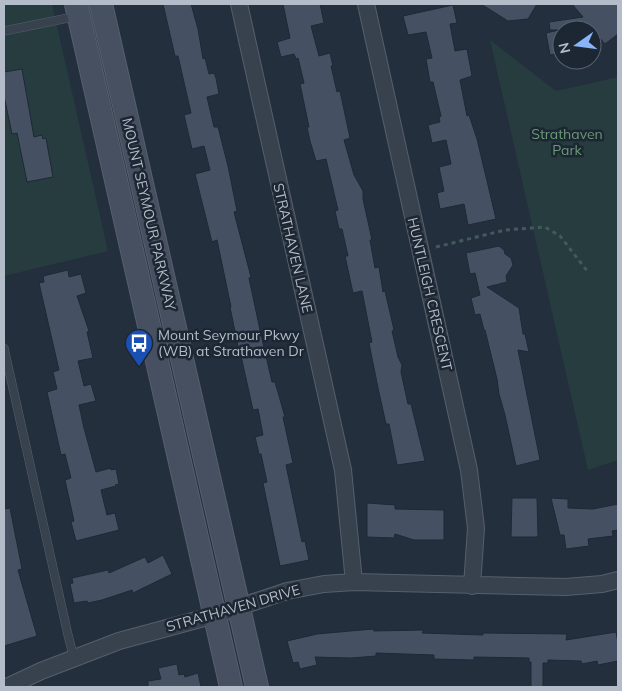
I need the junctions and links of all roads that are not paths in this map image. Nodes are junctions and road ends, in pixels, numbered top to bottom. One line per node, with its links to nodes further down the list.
1 (238, 4): 7 (street, STRATHAVEN LANE)
2 (366, 4): 8 (street, HUNTLEIGH CRESCENT)
3 (90, 10): 4 (lane); 9 (main road, MOUNT SEYMOUR PARKWAY); 10 (main road, MOUNT SEYMOUR PARKWAY)
4 (4, 31)
5 (4, 348): 11 (lane)
6 (618, 580): 8 (street, STRATHAVEN DRIVE)
7 (354, 582): 8 (street, STRATHAVEN DRIVE); 9 (street, STRATHAVEN DRIVE)
8 (472, 586)
9 (238, 606): 10 (street, STRATHAVEN DRIVE); 14 (main road, MOUNT SEYMOUR PARKWAY)
10 (215, 615): 11 (street, STRATHAVEN DRIVE); 13 (main road, MOUNT SEYMOUR PARKWAY)
11 (74, 658): 12 (street, STRATHAVEN DRIVE)
12 (8, 687)
13 (231, 687)
14 (257, 687)

